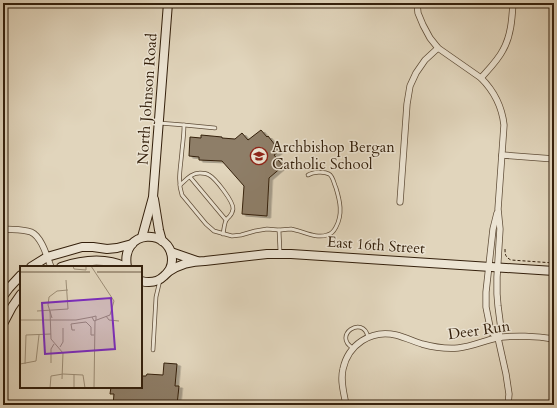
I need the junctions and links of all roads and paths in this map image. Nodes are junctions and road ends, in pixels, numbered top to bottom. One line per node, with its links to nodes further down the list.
1 (168, 3): 6 (main road, North Johnson Road)
2 (417, 3): 4 (street)
3 (513, 3): 5 (street)
4 (438, 48): 5 (street); 15 (street)
5 (481, 78): 9 (street)
6 (159, 123): 7 (lane); 14 (main road, North Johnson Road)
7 (184, 125): 8 (lane); 13 (lane)
8 (215, 128)
9 (502, 155): 10 (street); 16 (street)
10 (554, 159)
11 (308, 176): 19 (lane)
12 (190, 177): 13 (lane); 17 (lane); 17 (lane)
13 (180, 185): 20 (lane)
14 (153, 196): 21 (main road, North Johnson Road); 22 (main road, North Johnson Road)
15 (400, 202)
16 (498, 209): 35 (street); 36 (street)
17 (226, 220): 20 (lane)
18 (3, 229): 27 (street)
19 (278, 230): 20 (lane); 26 (lane)
20 (223, 234)
21 (142, 237): 22 (main road); 23 (main road)
22 (162, 240): 25 (main road)
23 (132, 244): 27 (main road); 34 (main road)
24 (505, 248): 29 (path)
25 (171, 252): 28 (main road, East 16th Street); 38 (main road)
26 (280, 254): 28 (main road, East 16th Street); 35 (main road, East 16th Street)
27 (48, 257): 30 (main road); 31 (street)
28 (197, 261): 38 (main road, East 16th Street)
29 (554, 263)
30 (33, 266)
31 (51, 266)
32 (65, 266): 33 (main road)
33 (124, 266)
34 (127, 266)
35 (489, 266): 36 (main road, East 16th Street); 46 (street)
36 (498, 267): 37 (main road, East 16th Street); 46 (street)
37 (554, 271)
38 (168, 272): 40 (main road, East 16th Street)
39 (20, 276): 43 (main road)
40 (160, 279): 41 (main road); 49 (lane)
41 (142, 281)
42 (20, 295): 44 (main road)
43 (3, 296)
44 (3, 324)
45 (368, 338): 46 (street, Deer Run); 48 (street, Deer Run); 48 (lane)
46 (498, 338): 47 (street, Deer Run); 51 (street)
47 (554, 339)
48 (353, 348): 50 (street, Deer Run)
49 (153, 350)
50 (346, 405)
51 (508, 405)

